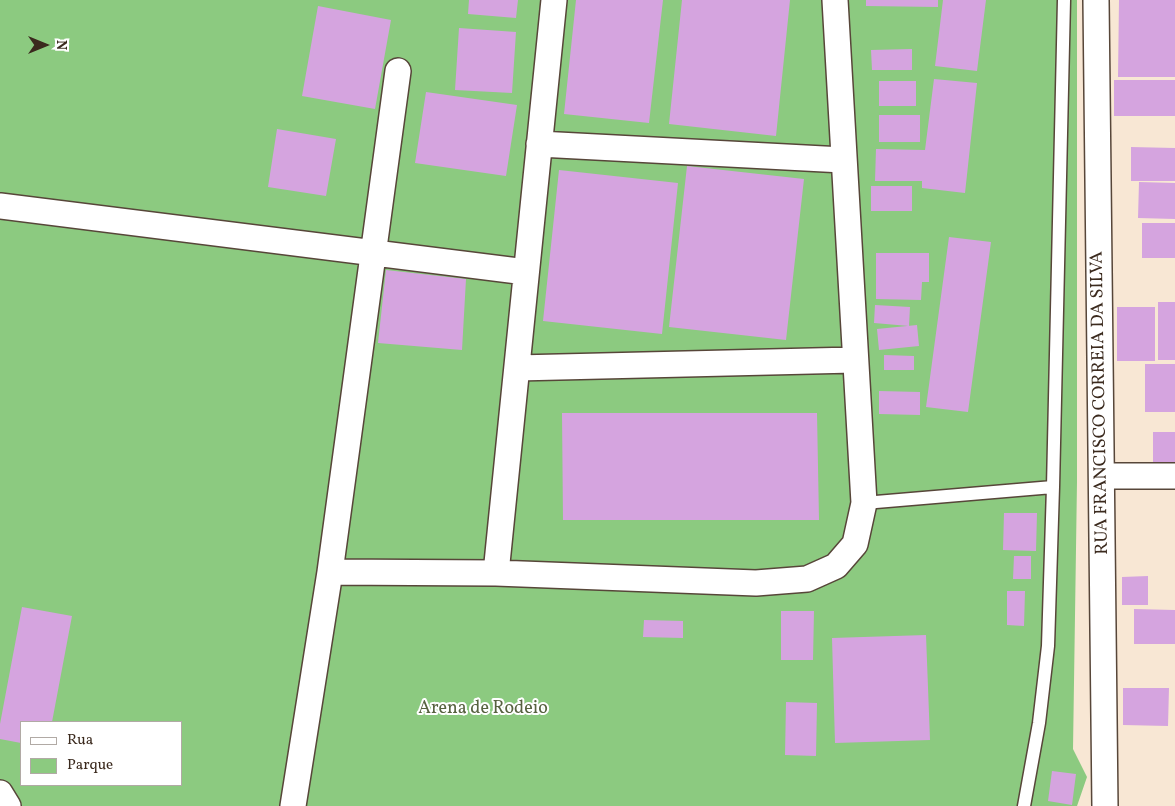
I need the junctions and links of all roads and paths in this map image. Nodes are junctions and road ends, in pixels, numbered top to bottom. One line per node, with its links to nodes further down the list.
1 (554, 0): 6 (street)
2 (835, 0): 7 (street)
3 (1064, 0): 15 (lane)
4 (1096, 0): 13 (street, RUA FRANCISCO CORREIA DA SILVA)
5 (398, 71): 9 (street)
6 (540, 144): 7 (street); 10 (street)
7 (843, 160): 11 (street)
8 (0, 206): 9 (street)
9 (372, 252): 10 (street); 17 (street)
10 (526, 272): 12 (street)
11 (854, 360): 12 (street); 16 (street)
12 (517, 368): 18 (street)
13 (1102, 476): 14 (street); 20 (street, RUA FRANCISCO CORREIA DA SILVA)
14 (1175, 476)
15 (1053, 487): 16 (lane); 23 (lane)
16 (864, 503): 18 (street)
17 (330, 572): 18 (street); 22 (street)
18 (496, 573)
19 (0, 793): 21 (street)
20 (1103, 803)
21 (8, 806)
22 (293, 806)
23 (1024, 806)

